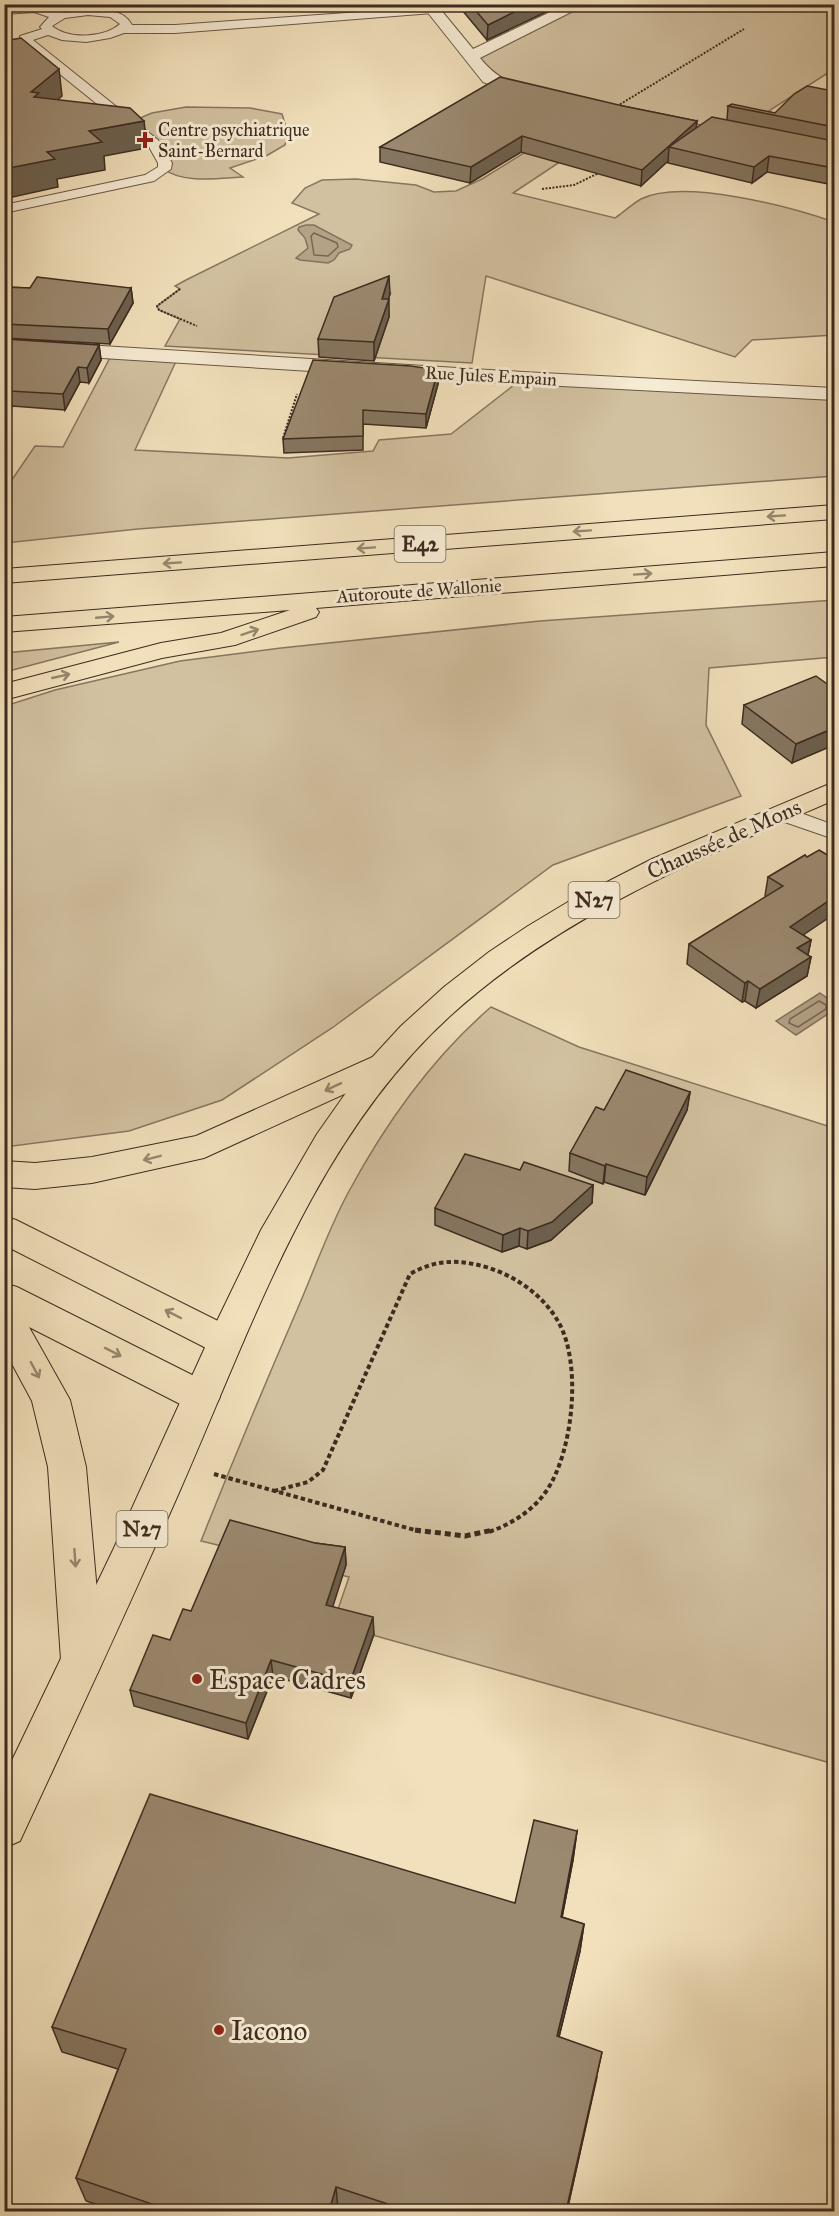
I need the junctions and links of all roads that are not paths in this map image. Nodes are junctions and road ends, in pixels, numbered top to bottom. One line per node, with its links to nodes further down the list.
1 (541, 4): 6 (street)
2 (580, 4): 6 (street)
3 (431, 7): 9 (lane); 11 (street)
4 (98, 8): 7 (lane); 9 (lane)
5 (4, 10): 7 (lane)
6 (562, 14): 11 (street)
7 (59, 16): 10 (lane)
8 (15, 27): 10 (lane)
9 (123, 28): 10 (lane)
10 (48, 29): 13 (lane)
11 (469, 57): 12 (street)
12 (546, 95)
13 (4, 209)
14 (4, 345): 15 (street, Rue Jules Empain)
15 (834, 394)
16 (834, 512): 18 (main road, E42, one-way to 18)
17 (834, 559): 19 (main road, Autoroute de Wallonie / E42, one-way to 17)
18 (4, 576)
19 (354, 596): 20 (main road, Autoroute de Wallonie / E42, one-way to 19); 21 (main road, one-way to 19)
20 (4, 625)
21 (4, 692)
22 (834, 790): 23 (main road, Chaussée de Mons / N27)
23 (781, 813): 24 (lane); 25 (main road, Chaussée de Mons / N27)
24 (834, 832)
25 (386, 1062): 26 (main road, one-way to 26); 30 (main road, N27)
26 (4, 1174)
27 (4, 1229): 30 (main road, one-way to 27)
28 (4, 1297): 31 (main road, one-way to 31)
29 (4, 1320): 32 (main road, one-way to 32)
30 (225, 1341): 31 (main road, N27)
31 (201, 1397): 32 (main road, N27)
32 (82, 1660): 33 (main road, N27)
33 (4, 1826)

